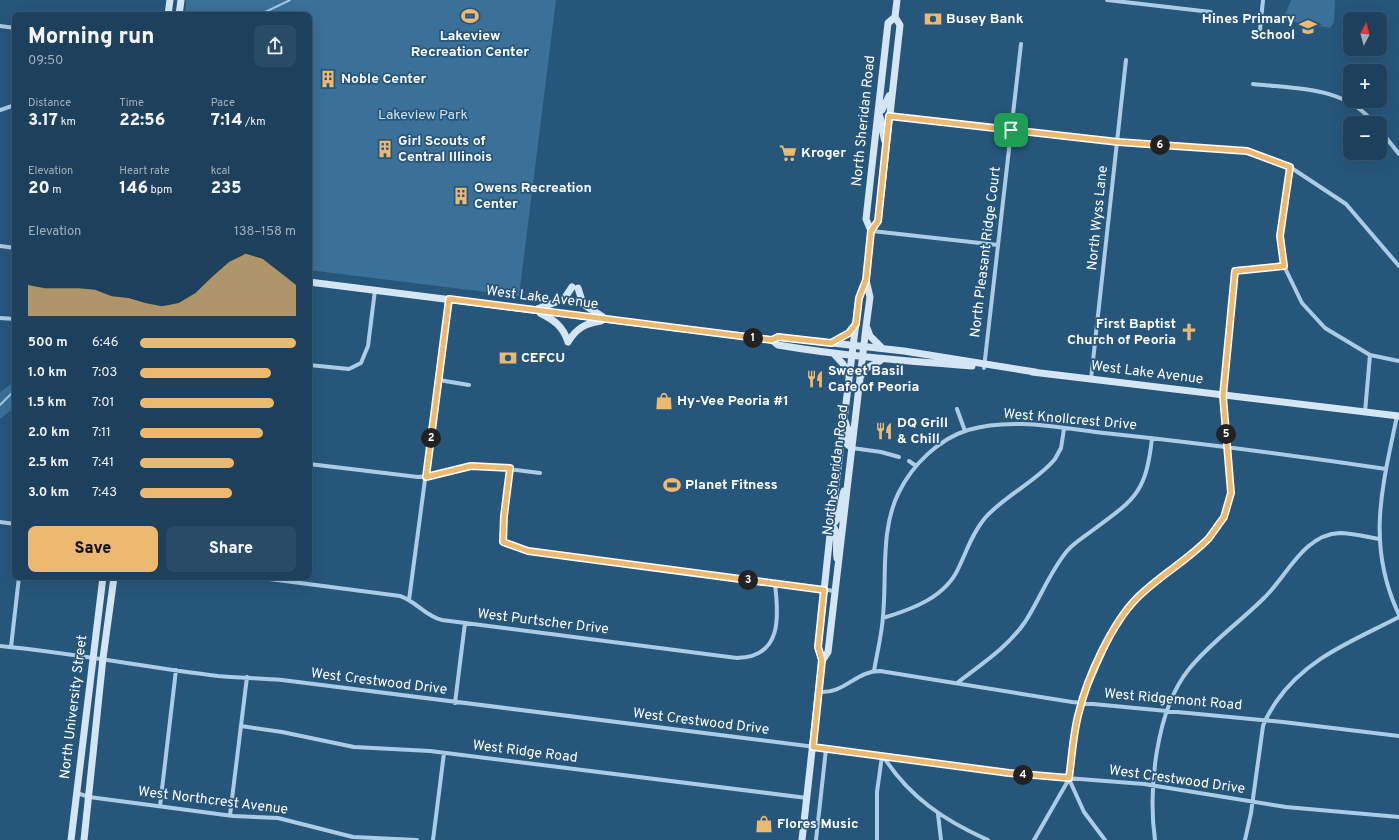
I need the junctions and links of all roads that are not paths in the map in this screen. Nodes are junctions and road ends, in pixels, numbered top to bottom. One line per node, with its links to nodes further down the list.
1 (170, 0): 6 (main road)
2 (181, 0): 7 (main road)
3 (897, 0): 9 (main road, North Sheridan Road)
4 (1107, 0): 8 (street)
5 (1263, 0): 12 (street)
6 (168, 12)
7 (179, 12)
8 (1211, 12)
9 (895, 17): 16 (main road, North Sheridan Road); 19 (main road, North Sheridan Road)
10 (0, 26): 11 (street)
11 (12, 28)
12 (1260, 30)
13 (1021, 44): 22 (street, North Pleasant Ridge Court)
14 (1126, 60): 24 (street, North Wyss Lane)
15 (1253, 84): 21 (street)
16 (892, 91): 19 (main road); 20 (main road, North Sheridan Road)
17 (12, 106): 18 (street)
18 (0, 110)
19 (878, 113): 25 (main road); 28 (main road, North Sheridan Road)
20 (889, 116): 22 (street); 25 (main road, North Sheridan Road)
21 (1367, 116)
22 (1011, 130): 24 (street); 29 (street, North Pleasant Ridge Court)
23 (1387, 139): 26 (street)
24 (1118, 142): 27 (street); 59 (street, North Wyss Lane)
25 (886, 143): 28 (main road, North Sheridan Road)
26 (1399, 154)
27 (1290, 167): 32 (street); 33 (street)
28 (871, 231): 29 (street); 34 (main road, North Sheridan Road)
29 (998, 245): 56 (street, North Pleasant Ridge Court)
30 (0, 246): 31 (street)
31 (12, 248)
32 (1284, 266): 50 (street); 62 (street)
33 (1399, 266)
34 (866, 280): 42 (main road, North Sheridan Road); 43 (main road, North Sheridan Road)
35 (312, 282): 36 (main road, West Lake Avenue)
36 (375, 290): 37 (main road, West Lake Avenue); 55 (street)
37 (449, 299): 38 (main road, West Lake Avenue); 60 (street)
38 (535, 310): 41 (main road, West Lake Avenue); 41 (main road); 41 (main road)
39 (0, 318): 40 (street)
40 (12, 319)
41 (607, 319): 44 (main road, West Lake Avenue)
42 (856, 324): 45 (main road); 46 (main road, North Sheridan Road)
43 (866, 327): 47 (main road, North Sheridan Road); 48 (main road)
44 (772, 340): 45 (main road, West Lake Avenue); 49 (main road, West Lake Avenue)
45 (831, 343): 46 (main road, West Lake Avenue)
46 (854, 345): 47 (main road, West Lake Avenue); 51 (main road, North Sheridan Road)
47 (864, 346): 48 (main road, West Lake Avenue); 52 (main road, North Sheridan Road)
48 (882, 349): 56 (main road, West Lake Avenue)
49 (834, 354): 51 (main road, West Lake Avenue); 57 (main road)
50 (1370, 355): 54 (street); 64 (street)
51 (852, 356): 52 (main road, West Lake Avenue); 57 (main road, North Sheridan Road)
52 (863, 357): 53 (main road, West Lake Avenue); 58 (main road, North Sheridan Road)
53 (882, 360): 56 (main road, West Lake Avenue); 58 (main road)
54 (1399, 361)
55 (312, 365)
56 (984, 366): 59 (main road, West Lake Avenue)
57 (850, 377): 66 (main road, North Sheridan Road)
58 (860, 378): 71 (main road, North Sheridan Road)
59 (1091, 379): 62 (main road, West Lake Avenue)
60 (439, 380): 61 (street); 79 (street)
61 (469, 384)
62 (1223, 396): 64 (main road, West Lake Avenue); 70 (street)
63 (957, 409): 68 (street)
64 (1365, 412): 65 (main road, West Lake Avenue)
65 (1398, 416): 77 (street)
66 (844, 420): 71 (main road); 83 (main road, North Sheridan Road)
67 (1064, 428): 68 (street, West Knollcrest Drive); 69 (street, West Knollcrest Drive); 95 (street)
68 (965, 431): 75 (street, West Knollcrest Drive)
69 (1152, 438): 70 (street, West Knollcrest Drive); 105 (street)
70 (1227, 446): 77 (street, West Knollcrest Drive); 108 (street)
71 (852, 448): 72 (street); 80 (main road, North Sheridan Road)
72 (899, 457)
73 (909, 461): 75 (street)
74 (312, 464): 79 (street)
75 (916, 466): 95 (street, West Knollcrest Drive)
76 (510, 468): 78 (street); 79 (street); 90 (street)
77 (1386, 469): 84 (street)
78 (540, 473)
79 (426, 477): 93 (street)
80 (848, 484): 83 (main road); 85 (main road, North Sheridan Road)
81 (0, 522): 82 (street)
82 (12, 524)
83 (831, 525): 85 (main road); 91 (main road, North Sheridan Road)
84 (1379, 539): 94 (street); 109 (street)
85 (838, 565): 92 (main road, North Sheridan Road)
86 (19, 580): 98 (street)
87 (103, 580): 99 (main road, North University Street)
88 (114, 580): 100 (main road, North University Street)
89 (277, 580): 93 (street, West Purtscher Drive)
90 (775, 584): 91 (street); 96 (street, West Purtscher Drive)
91 (824, 590): 92 (street); 101 (main road, North Sheridan Road)
92 (835, 591): 101 (main road, North Sheridan Road)
93 (409, 600): 96 (street, West Purtscher Drive)
94 (1399, 616): 110 (street)
95 (883, 618): 103 (street, West Knollcrest Drive)
96 (466, 623): 107 (street)
97 (0, 646): 98 (street, West Crestwood Drive)
98 (11, 647): 99 (street, West Crestwood Drive)
99 (94, 657): 100 (street, West Crestwood Drive); 119 (main road, North University Street)
100 (103, 658): 102 (street, West Crestwood Drive); 120 (main road, North University Street)
101 (822, 660): 106 (main road, North Sheridan Road)
102 (176, 670): 104 (street, West Crestwood Drive); 123 (street)
103 (874, 672): 105 (street, West Ridgemont Road); 106 (street)
104 (246, 677): 107 (street, West Crestwood Drive); 111 (street)
105 (957, 683): 108 (street, West Ridgemont Road)
106 (818, 692): 113 (main road, North Sheridan Road)
107 (455, 703): 113 (street, West Crestwood Drive)
108 (1081, 703): 109 (street, West Ridgemont Road); 117 (street)
109 (1166, 711): 110 (street, West Ridgemont Road); 118 (street)
110 (1265, 720): 112 (street, West Ridgemont Road); 122 (street)
111 (240, 726): 115 (street, West Ridge Road); 125 (street)
112 (1399, 736)
113 (813, 747): 114 (street, West Crestwood Drive); 121 (main road, North Sheridan Road)
114 (826, 749): 116 (street, West Crestwood Drive); 132 (street)
115 (444, 753): 121 (street, West Ridge Road); 130 (street)
116 (882, 756): 117 (street, West Crestwood Drive); 124 (street); 133 (street)
117 (1069, 778): 118 (street, West Crestwood Drive); 136 (street); 137 (street)
118 (1154, 785): 122 (street, West Crestwood Drive); 138 (street)
119 (77, 793): 120 (street, West Northcrest Avenue); 127 (main road, North University Street)
120 (88, 797): 123 (street, West Northcrest Avenue); 128 (main road, North University Street)
121 (807, 798): 131 (main road, North Sheridan Road)
122 (1253, 803): 126 (street, West Crestwood Drive); 139 (street)
123 (160, 806): 125 (street, West Northcrest Avenue)
124 (938, 814): 134 (street); 135 (street)
125 (230, 815): 129 (street, West Northcrest Avenue)
126 (1399, 817)
127 (71, 840)
128 (84, 840)
129 (416, 840)
130 (433, 840)
131 (802, 840)
132 (816, 840)
133 (877, 840)
134 (942, 840)
135 (988, 840)
136 (1034, 840)
137 (1105, 840)
138 (1155, 840)
139 (1245, 840)

